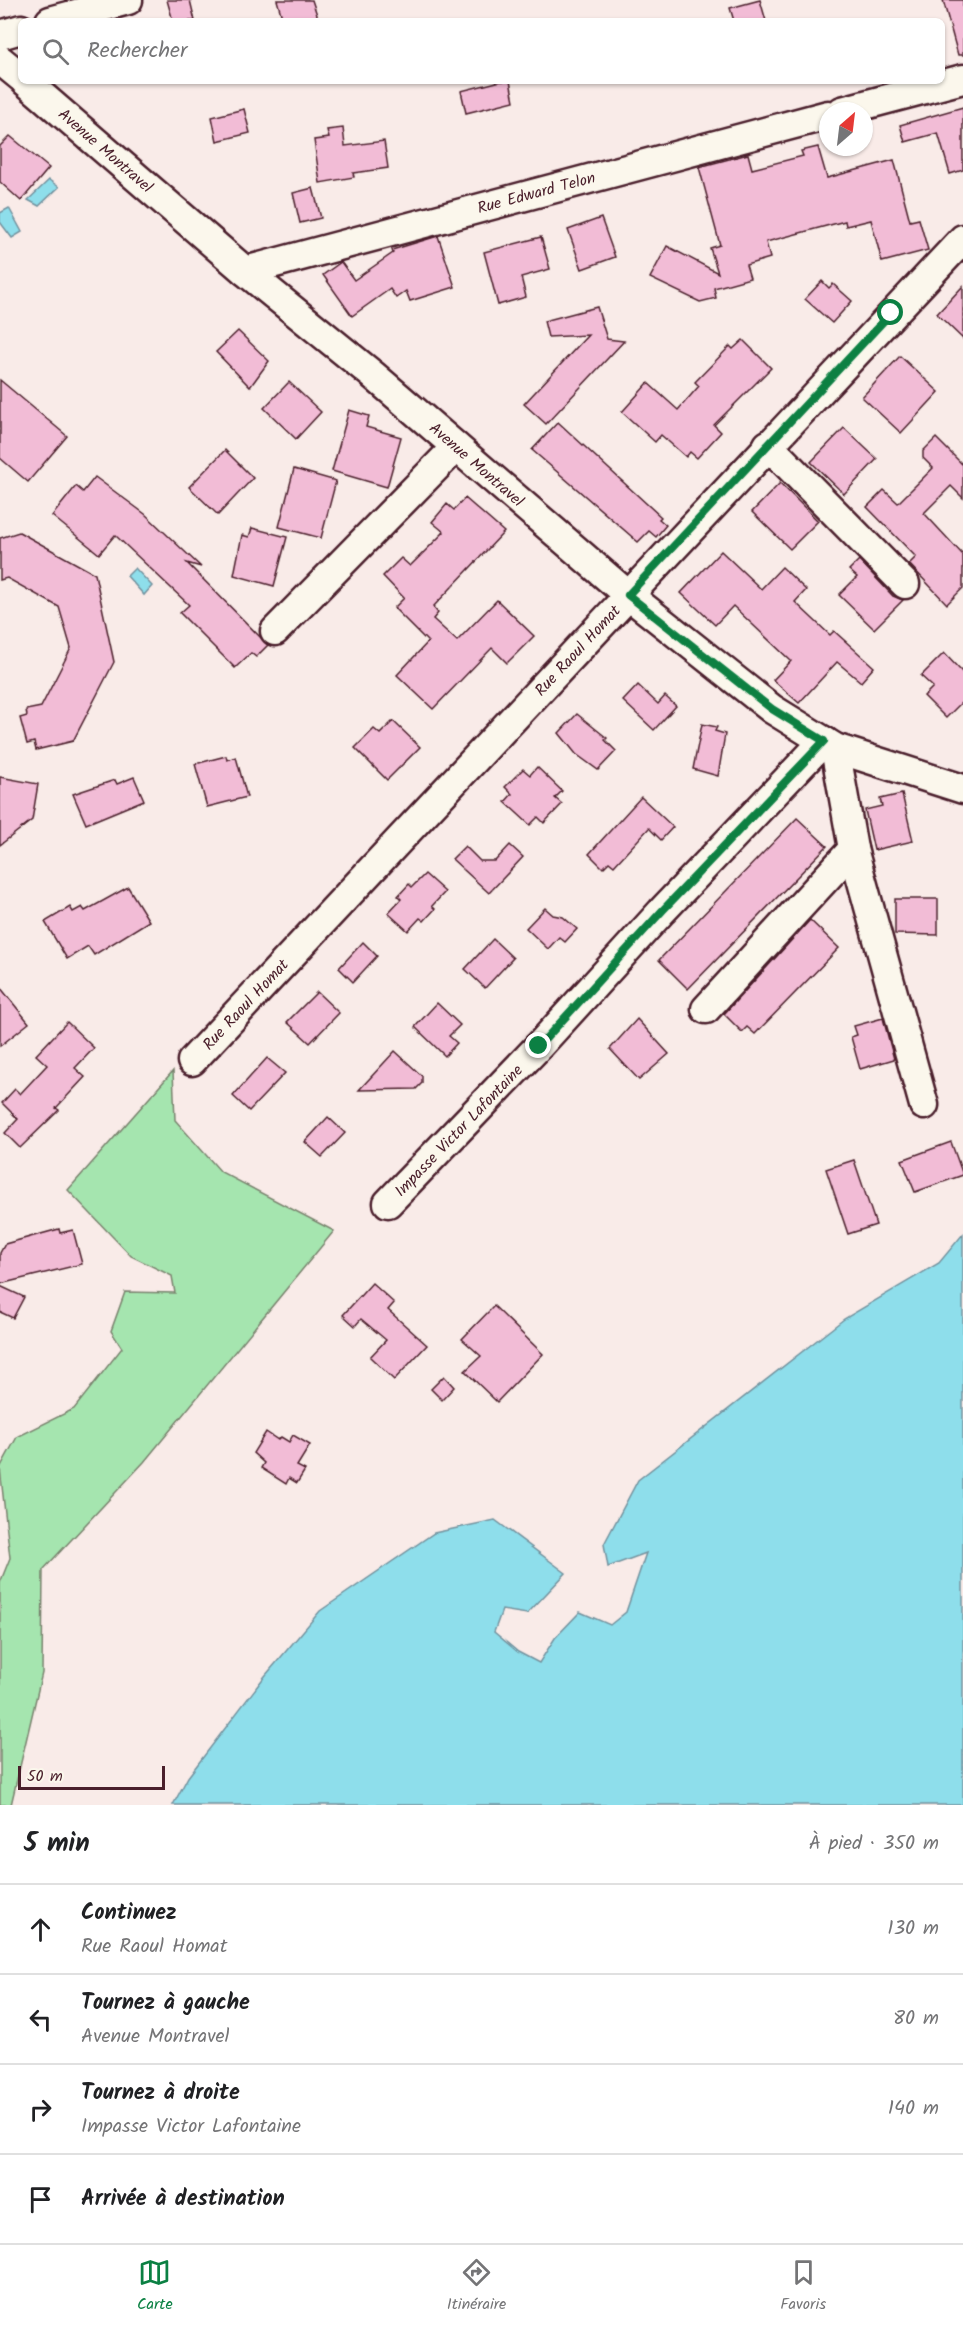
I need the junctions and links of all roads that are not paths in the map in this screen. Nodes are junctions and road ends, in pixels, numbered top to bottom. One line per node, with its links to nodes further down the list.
1 (128, 0): 2 (street)
2 (61, 18)
3 (18, 30): 4 (street)
4 (0, 34)
5 (0, 60): 6 (street)
6 (18, 75)
7 (963, 79): 10 (street)
8 (28, 84): 14 (street, Avenue Montravel)
9 (944, 84): 11 (street)
10 (945, 84)
11 (873, 103)
12 (819, 117): 14 (street, Rue Edward Telon)
13 (963, 239): 15 (street, Rue Raoul Homat)
14 (245, 270): 16 (street, Avenue Montravel)
15 (768, 445): 17 (street); 18 (street, Rue Raoul Homat)
16 (456, 447): 18 (street, Avenue Montravel); 19 (street)
17 (905, 584)
18 (628, 595): 20 (street, Avenue Montravel); 24 (street, Rue Raoul Homat)
19 (275, 631)
20 (830, 745): 21 (street, Avenue Montravel); 22 (street); 26 (street, Impasse Victor Lafontaine)
21 (963, 789)
22 (853, 849): 23 (street); 25 (street)
23 (705, 1009)
24 (192, 1060)
25 (924, 1105)
26 (388, 1203)

